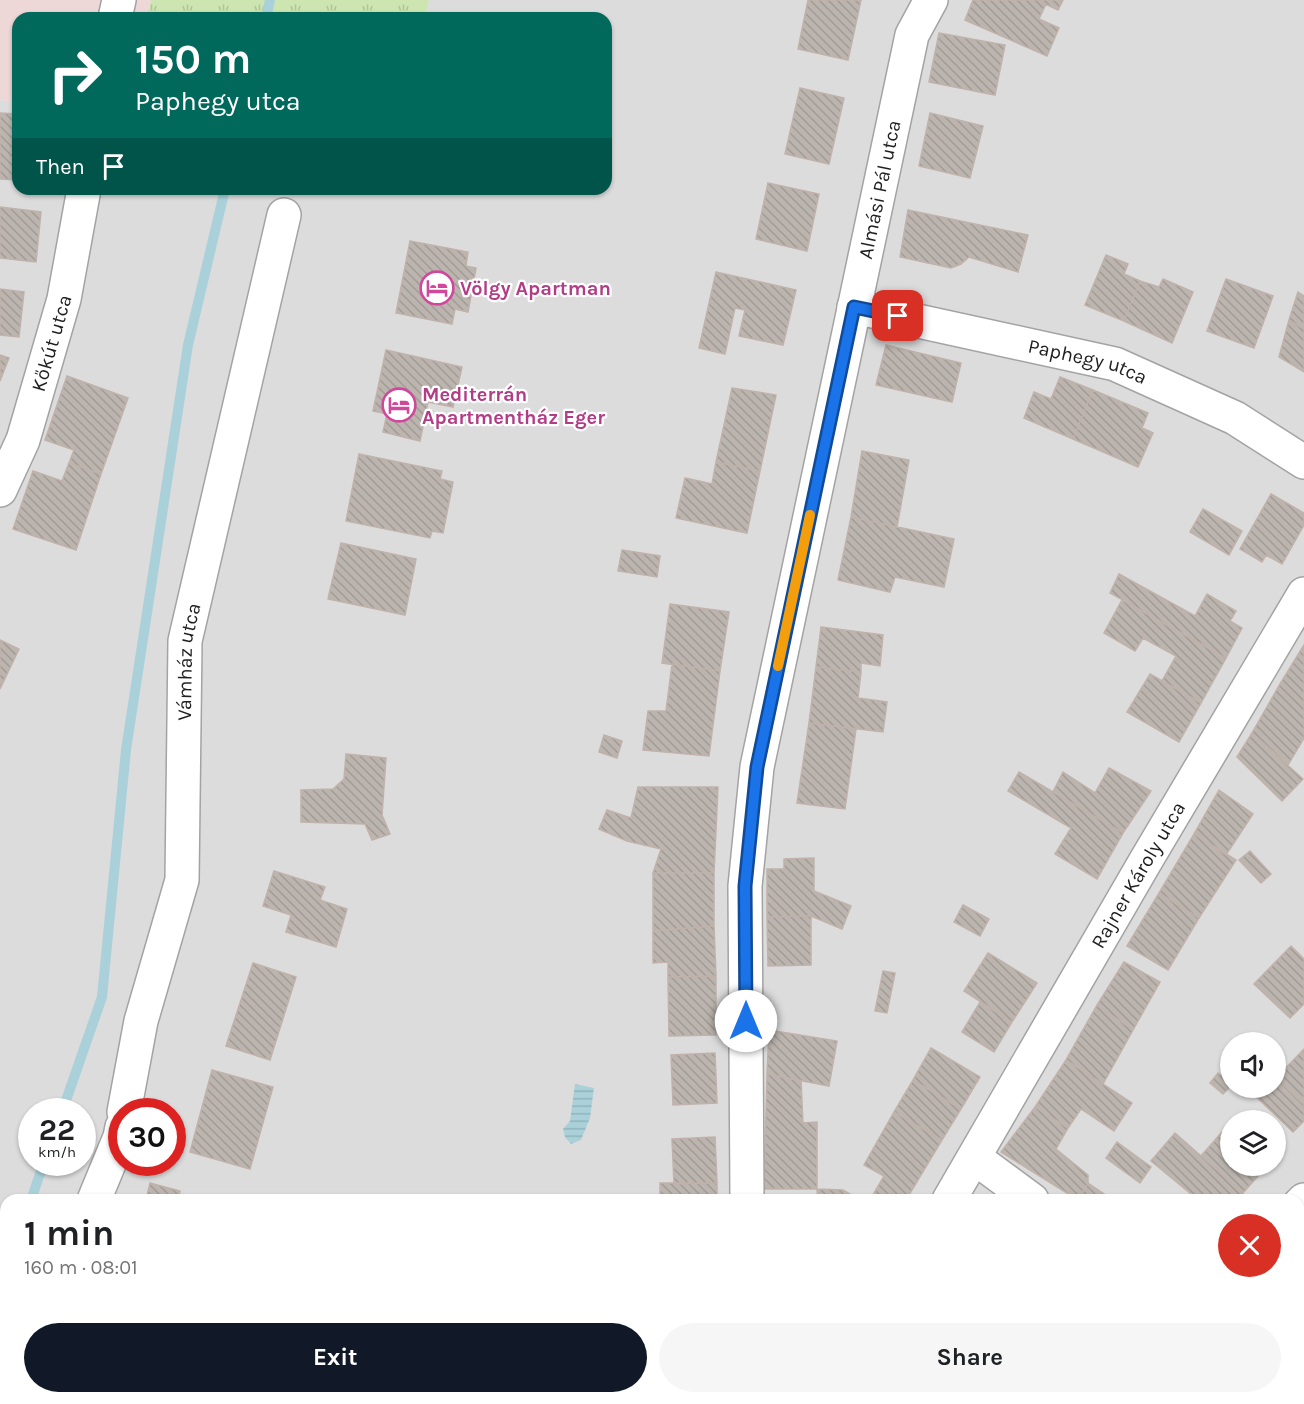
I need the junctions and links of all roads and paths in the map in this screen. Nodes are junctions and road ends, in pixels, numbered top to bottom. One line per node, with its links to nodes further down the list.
1 (932, 0): 4 (street, Almási Pál utca)
2 (83, 195): 6 (street, Kőkút utca)
3 (285, 215): 8 (street, Vámház utca)
4 (854, 307): 5 (street, Paphegy utca); 12 (street, Almási Pál utca)
5 (1304, 462)
6 (0, 490)
7 (1304, 594): 9 (street, Rajner Károly utca)
8 (127, 1098)
9 (975, 1158): 13 (street, Rajner Károly utca); 14 (street)
10 (108, 1166): 11 (street)
11 (96, 1194)
12 (747, 1194)
13 (953, 1194)
14 (1024, 1194)

